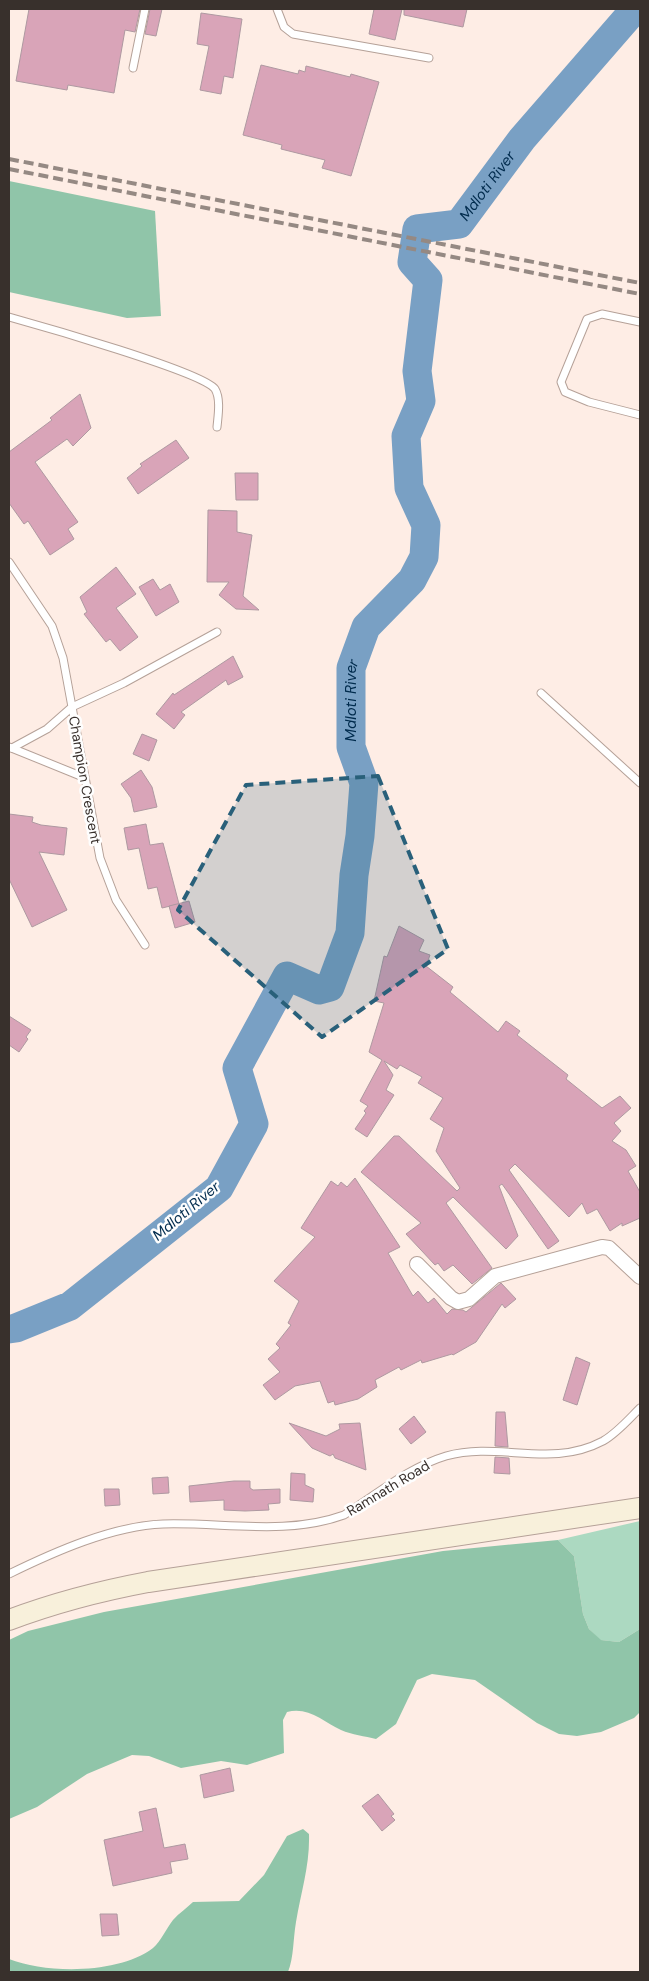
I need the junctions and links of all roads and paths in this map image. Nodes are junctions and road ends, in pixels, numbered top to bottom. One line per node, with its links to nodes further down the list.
1 (145, 9): 4 (lane)
2 (277, 9): 3 (lane)
3 (429, 58)
4 (133, 68)
5 (9, 316): 8 (lane)
6 (640, 322): 7 (lane)
7 (640, 415)
8 (217, 427)
9 (9, 562): 12 (lane)
10 (217, 632): 12 (lane, Champion Crescent)
11 (541, 693): 15 (lane)
12 (72, 707): 13 (lane); 14 (lane, Champion Crescent)
13 (10, 748): 14 (lane)
14 (83, 777): 16 (lane, Champion Crescent)
15 (640, 783)
16 (145, 944)
17 (417, 1264): 18 (street)
18 (640, 1277)
19 (640, 1408): 21 (lane, Ramnath Road)
20 (640, 1508): 22 (street)
21 (9, 1574)
22 (9, 1620)

